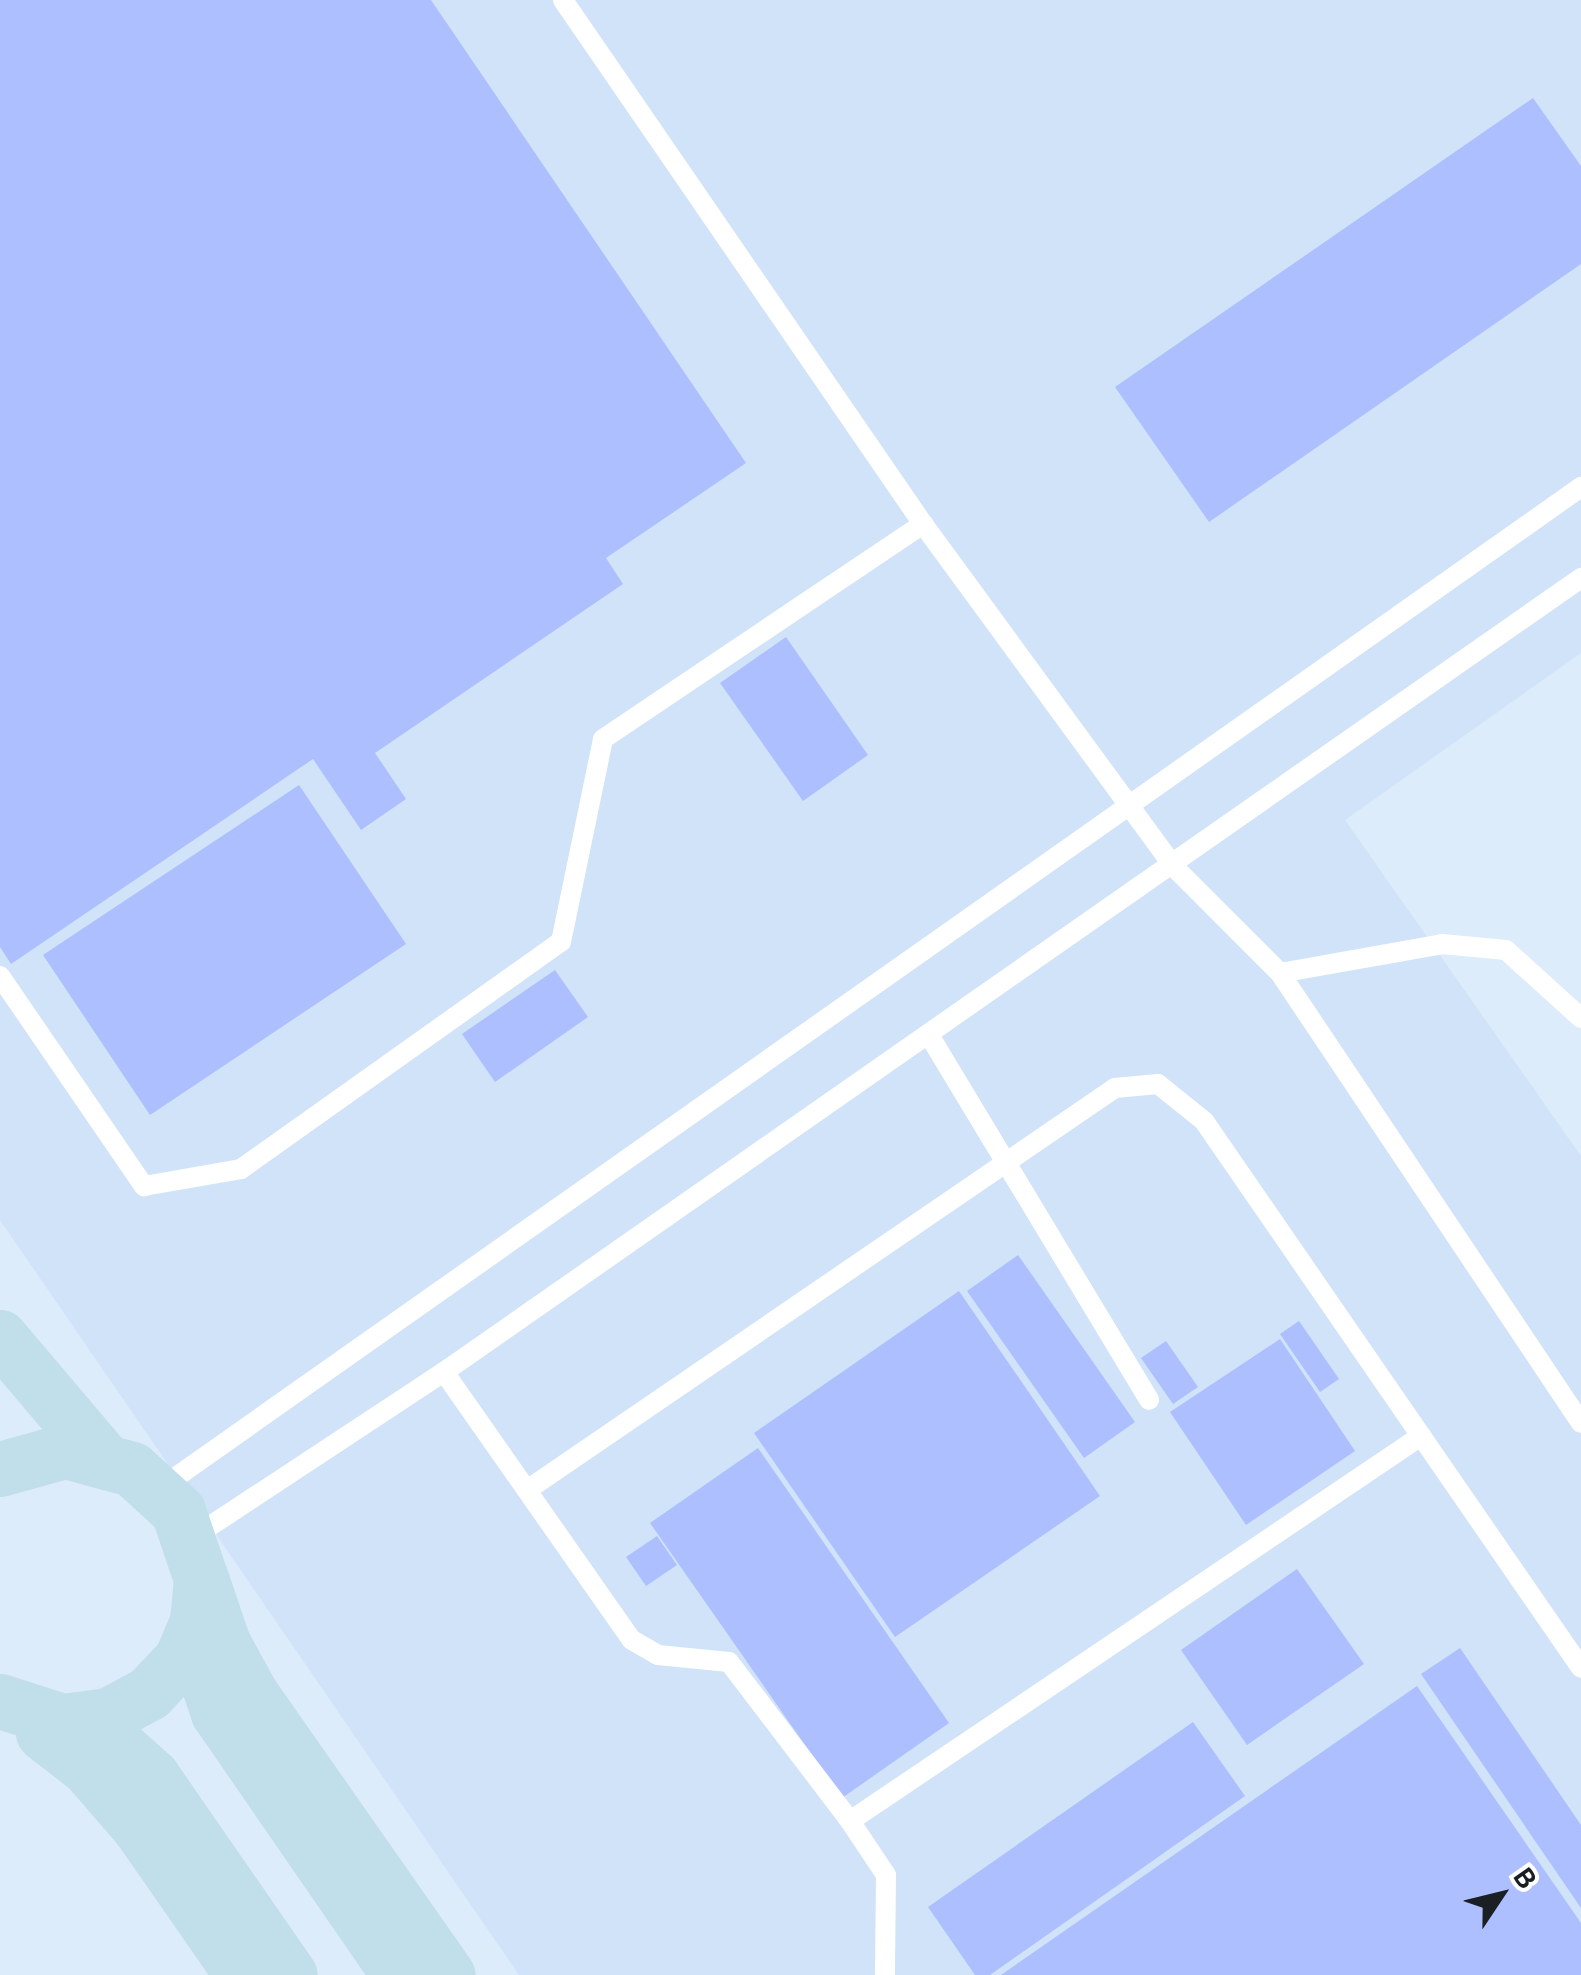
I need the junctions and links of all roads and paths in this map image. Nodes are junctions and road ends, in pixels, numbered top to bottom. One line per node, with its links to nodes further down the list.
1 (563, 0): 3 (lane)
2 (1581, 487): 5 (lane)
3 (923, 524): 5 (lane); 8 (lane)
4 (1581, 578): 6 (lane)
5 (1127, 803): 6 (lane); 21 (lane)
6 (1173, 866): 7 (lane); 10 (lane)
7 (1280, 974): 9 (lane); 16 (lane)
8 (0, 976)
9 (1581, 1018)
10 (929, 1035): 11 (lane); 13 (lane)
11 (1009, 1160): 15 (lane); 17 (lane); 20 (lane)
12 (0, 1337): 18 (street)
13 (444, 1372): 20 (lane); 22 (lane)
14 (0, 1392): 18 (street)
15 (1149, 1400)
16 (1581, 1423)
17 (1422, 1436): 23 (lane); 25 (lane)
18 (83, 1454): 19 (street); 21 (street)
19 (0, 1469)
20 (530, 1488): 25 (lane)
21 (159, 1489): 22 (street)
22 (197, 1579): 24 (street); 28 (street); 29 (street)
23 (1581, 1668)
24 (27, 1712): 26 (street); 27 (street)
25 (850, 1821): 30 (lane)
26 (242, 1975)
27 (290, 1975)
28 (398, 1975)
29 (448, 1975)
30 (885, 1975)

